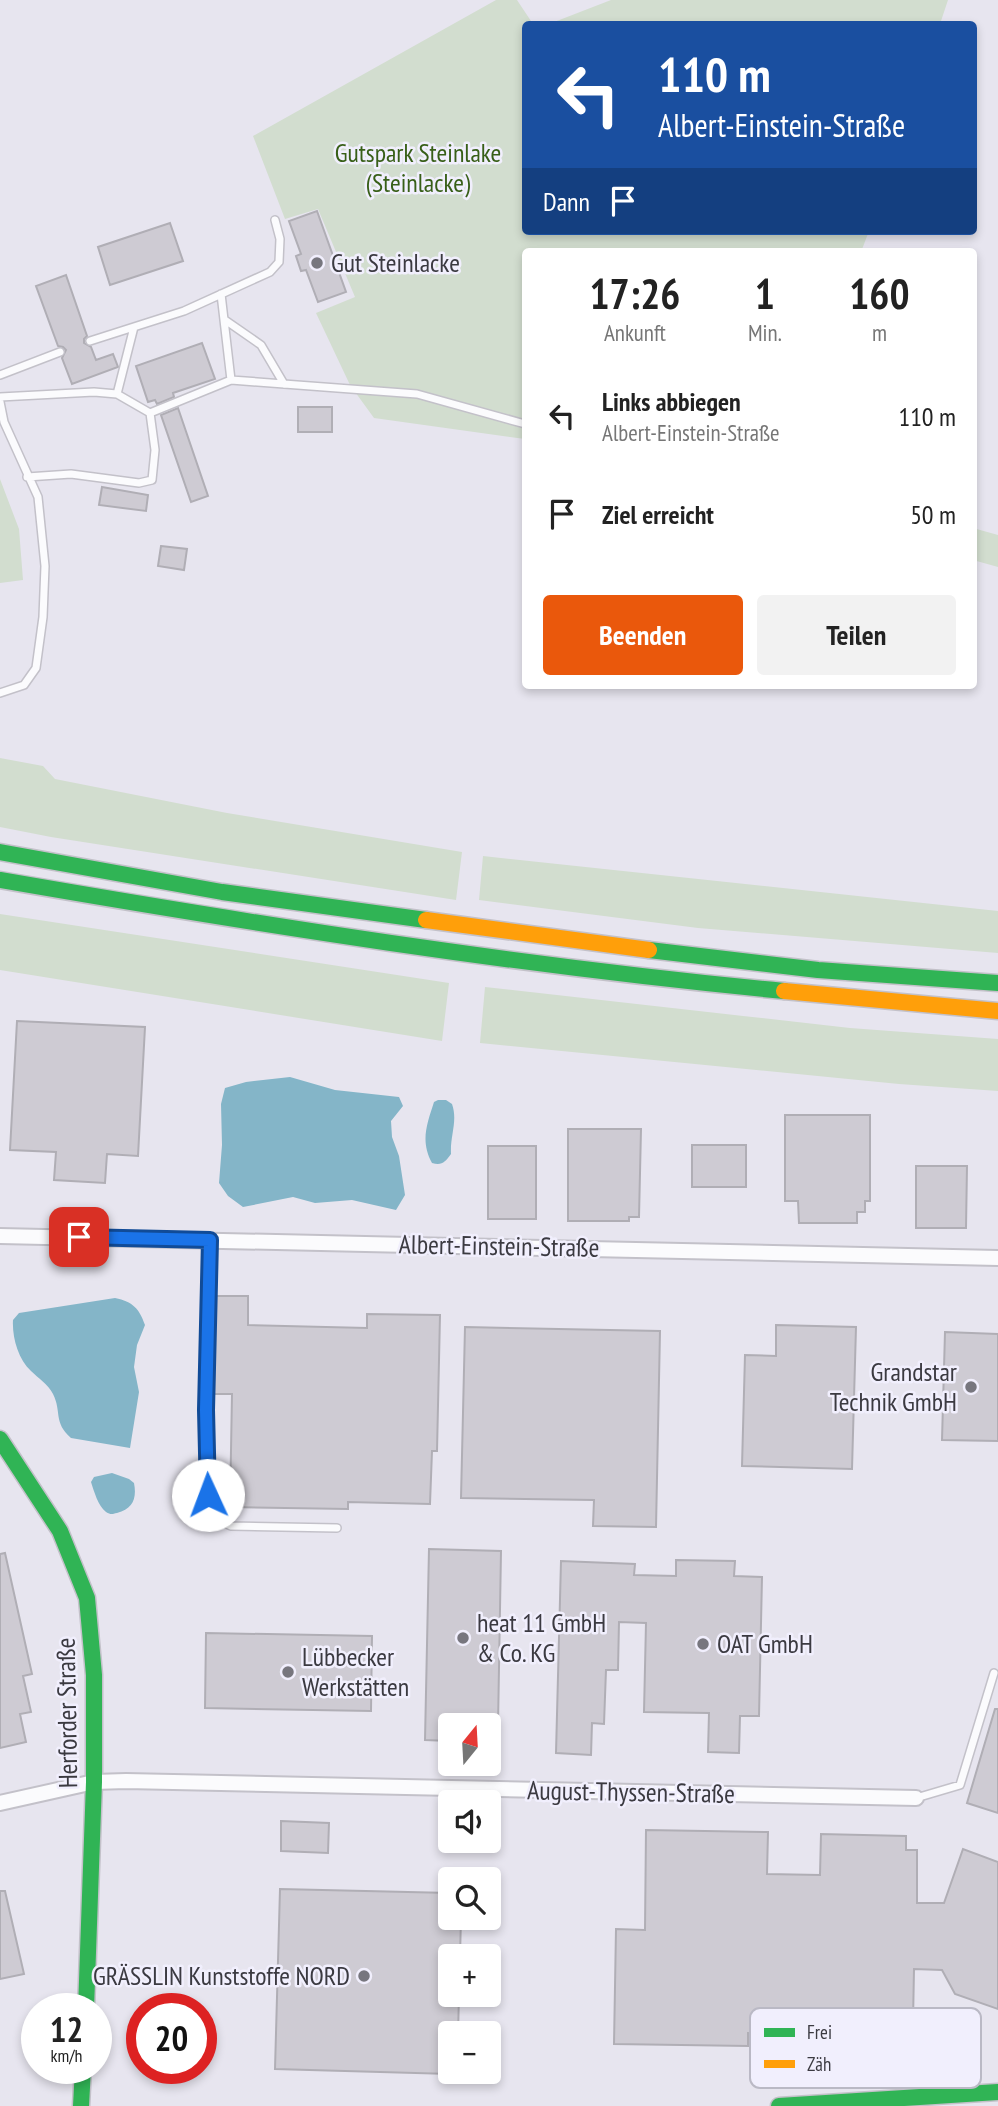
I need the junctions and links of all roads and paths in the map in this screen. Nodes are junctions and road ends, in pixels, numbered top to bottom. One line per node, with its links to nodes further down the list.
1 (275, 220): 2 (lane)
2 (221, 294): 3 (lane); 4 (lane)
3 (225, 320): 8 (lane); 9 (lane)
4 (134, 327): 5 (lane); 10 (lane)
5 (90, 341)
6 (60, 352): 7 (lane)
7 (0, 375)
8 (231, 380): 9 (lane); 12 (lane)
9 (284, 384): 13 (lane)
10 (117, 394): 11 (lane); 12 (lane)
11 (0, 400): 14 (lane)
12 (150, 413): 14 (lane)
13 (522, 423)
14 (27, 477): 15 (lane)
15 (0, 693)
16 (0, 852): 18 (main road)
17 (0, 880): 19 (main road)
18 (998, 983)
19 (998, 1011)
20 (0, 1236): 21 (street, Albert-Einstein-Straße)
21 (210, 1240): 22 (street, Albert-Einstein-Straße); 24 (lane)
22 (998, 1258)
23 (0, 1439): 26 (main road, Herforder Straße)
24 (337, 1528)
25 (994, 1673): 27 (lane)
26 (94, 1782): 27 (street, August-Thyssen-Straße); 28 (street, August-Thyssen-Straße); 29 (main road, Herforder Straße)
27 (916, 1798)
28 (0, 1803)
29 (87, 1993)
30 (82, 2084): 33 (main road)
31 (86, 2084): 34 (main road)
32 (998, 2092): 35 (main road)
33 (81, 2106)
34 (93, 2106)
35 (779, 2106)

